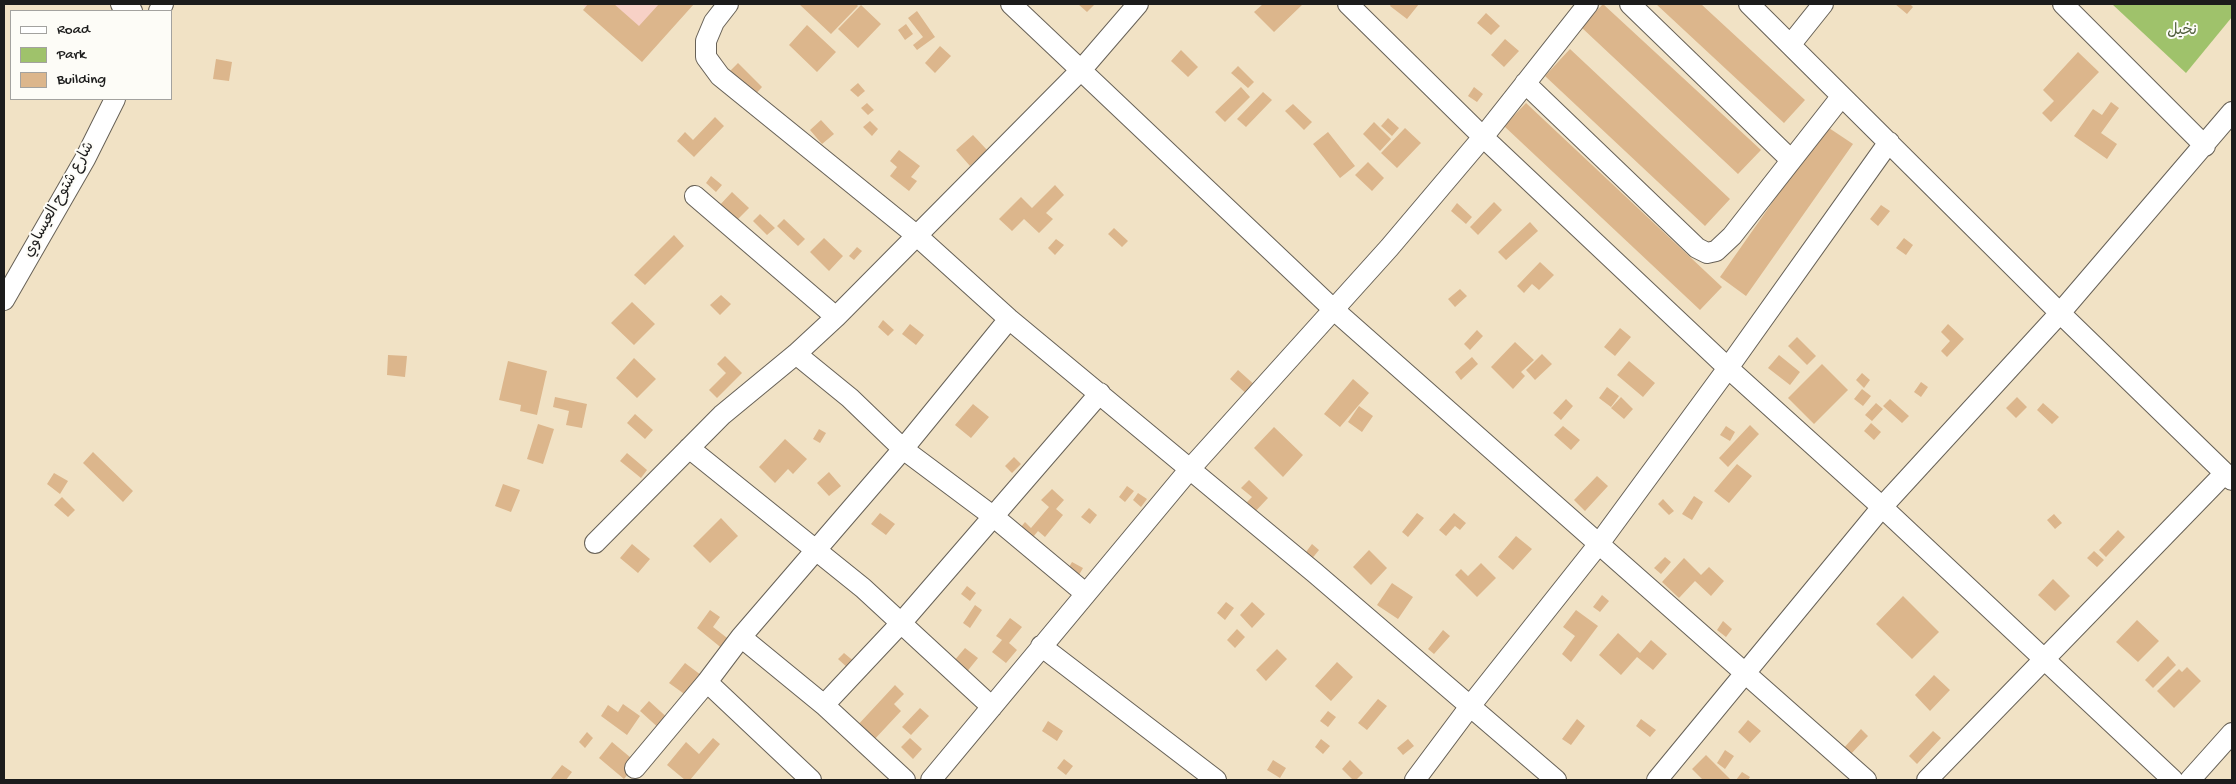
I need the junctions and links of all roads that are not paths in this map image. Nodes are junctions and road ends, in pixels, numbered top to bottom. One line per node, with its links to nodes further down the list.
1 (728, 4): 21 (street)
2 (1011, 4): 11 (street)
3 (1138, 4): 11 (street)
4 (1348, 4): 16 (street)
5 (1588, 4): 12 (street)
6 (1630, 4): 19 (street)
7 (1749, 4): 10 (street)
8 (1823, 4): 10 (street)
9 (2063, 4): 18 (street)
10 (1791, 44): 13 (street)
11 (1082, 69): 21 (street); 23 (street)
12 (1525, 83): 16 (street); 19 (street)
13 (1841, 97): 17 (street); 19 (street)
14 (114, 100): 22 (street, شارع شتوح العيساوي)
15 (2232, 112): 18 (street)
16 (1483, 138): 23 (street); 28 (street)
17 (1889, 142): 24 (street); 28 (street)
18 (2205, 146): 24 (street)
19 (1790, 159)
20 (695, 196): 25 (street)
21 (916, 235): 25 (street); 26 (street)
22 (4, 300)
23 (1333, 309): 32 (street); 37 (street)
24 (2060, 314): 33 (street); 34 (street)
25 (836, 317): 27 (street)
26 (1009, 319): 29 (street); 31 (street)
27 (796, 354): 30 (street); 31 (street)
28 (1728, 368): 34 (street); 37 (street)
29 (1100, 393): 32 (street); 35 (street)
30 (689, 448): 36 (street); 38 (street)
31 (903, 448): 35 (street); 38 (street)
32 (1189, 470): 39 (street); 47 (street)
33 (2229, 476): 43 (street)
34 (1882, 507): 43 (street); 44 (street)
35 (994, 517): 39 (street); 40 (street)
36 (595, 543)
37 (1598, 545): 44 (street); 47 (street)
38 (817, 551): 40 (street); 41 (street)
39 (1086, 594): 42 (street)
40 (902, 622): 46 (street); 48 (street)
41 (741, 637): 45 (street); 46 (street)
42 (1041, 646): 48 (street); 54 (street)
43 (2044, 661): 59 (street); 60 (street)
44 (1746, 673): 57 (street); 58 (street)
45 (707, 682): 50 (street); 52 (street)
46 (824, 705): 53 (street)
47 (1471, 705): 55 (street); 56 (street)
48 (992, 707): 51 (street)
49 (2232, 733): 61 (street)
50 (635, 768)
51 (941, 777)
52 (811, 780)
53 (905, 780)
54 (1216, 780)
55 (1415, 780)
56 (1556, 780)
57 (1657, 780)
58 (1866, 780)
59 (1926, 780)
60 (2173, 780)
61 (2190, 780)

